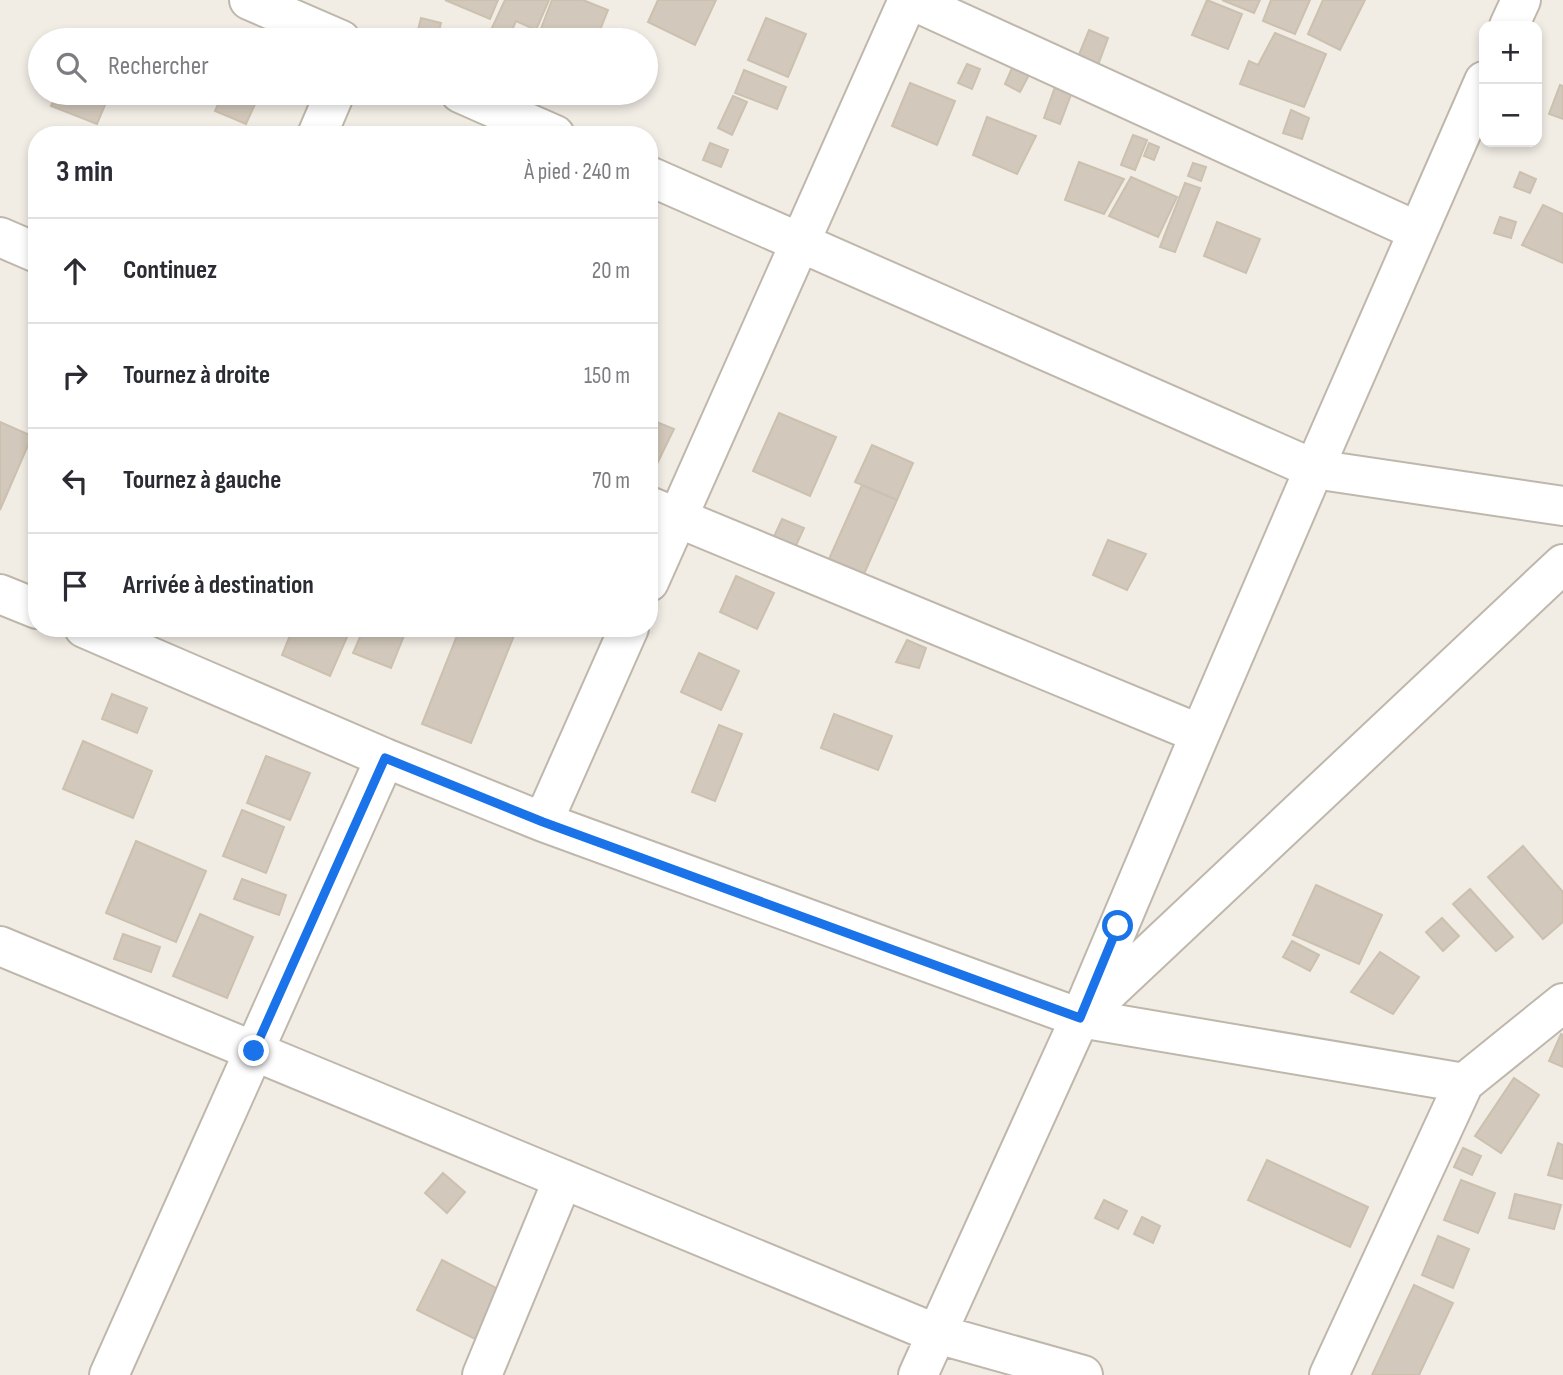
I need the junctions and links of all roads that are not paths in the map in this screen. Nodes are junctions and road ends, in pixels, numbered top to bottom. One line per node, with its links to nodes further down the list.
1 (249, 0): 5 (street)
2 (909, 0): 12 (street); 14 (street)
3 (1520, 0): 4 (street)
4 (1511, 21)
5 (313, 28)
6 (1483, 84): 12 (street)
7 (330, 105): 9 (street)
8 (487, 105): 10 (street)
9 (321, 126)
10 (535, 126)
11 (658, 180): 14 (street)
12 (1418, 231): 16 (street)
13 (0, 237): 15 (street)
14 (800, 243): 16 (street); 18 (street)
15 (28, 249)
16 (1314, 469): 17 (street); 25 (street)
17 (1563, 506)
18 (663, 512): 19 (street); 25 (street)
19 (658, 537)
20 (1563, 564): 30 (street)
21 (0, 594): 22 (street)
22 (28, 605)
23 (112, 637): 26 (street)
24 (625, 637): 27 (street)
25 (1200, 734): 30 (street)
26 (385, 758): 27 (street); 31 (street)
27 (543, 822): 30 (street)
28 (0, 946): 31 (street)
29 (1563, 1003): 32 (street)
30 (1080, 1018): 32 (street); 34 (street)
31 (254, 1051): 33 (street); 35 (street)
32 (1464, 1083): 39 (street)
33 (564, 1179): 34 (street); 36 (street)
34 (937, 1334): 37 (street); 38 (street)
35 (109, 1375)
36 (482, 1375)
37 (918, 1375)
38 (1083, 1375)
39 (1329, 1375)

